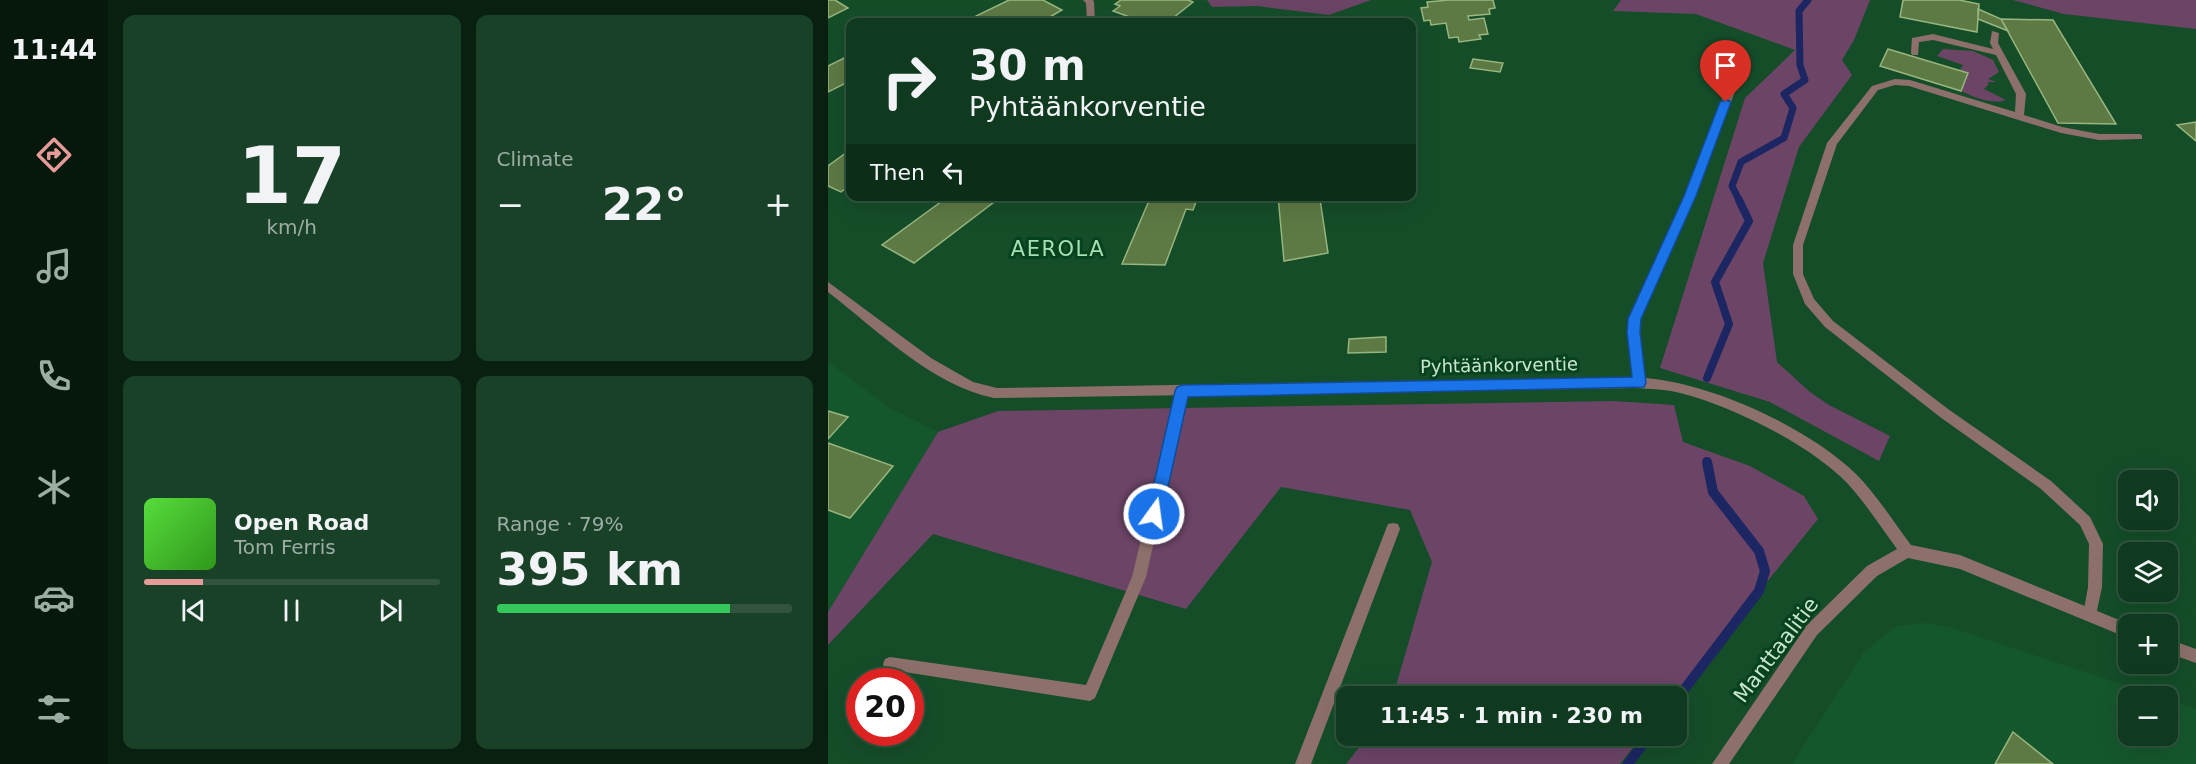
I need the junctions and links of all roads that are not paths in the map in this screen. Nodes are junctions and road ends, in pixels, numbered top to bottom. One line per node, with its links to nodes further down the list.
1 (1087, 0): 2 (street)
2 (1091, 18)
3 (1995, 33): 5 (street)
4 (1916, 53): 5 (street)
5 (1999, 53): 7 (street)
6 (1733, 84): 10 (street)
7 (2019, 118): 8 (street); 14 (street)
8 (2139, 137)
9 (828, 286): 11 (street, Pyhtäänkorventie)
10 (1640, 383): 11 (street, Pyhtäänkorventie); 13 (street, Pyhtäänkorventie)
11 (1182, 391): 18 (street)
12 (1393, 529): 19 (street)
13 (1907, 551): 14 (street); 20 (street, Manttaalitie)
14 (2090, 615): 15 (street)
15 (2118, 627)
16 (2178, 650): 17 (street)
17 (2196, 656)
18 (890, 664)
19 (1303, 764)
20 (1720, 764)

